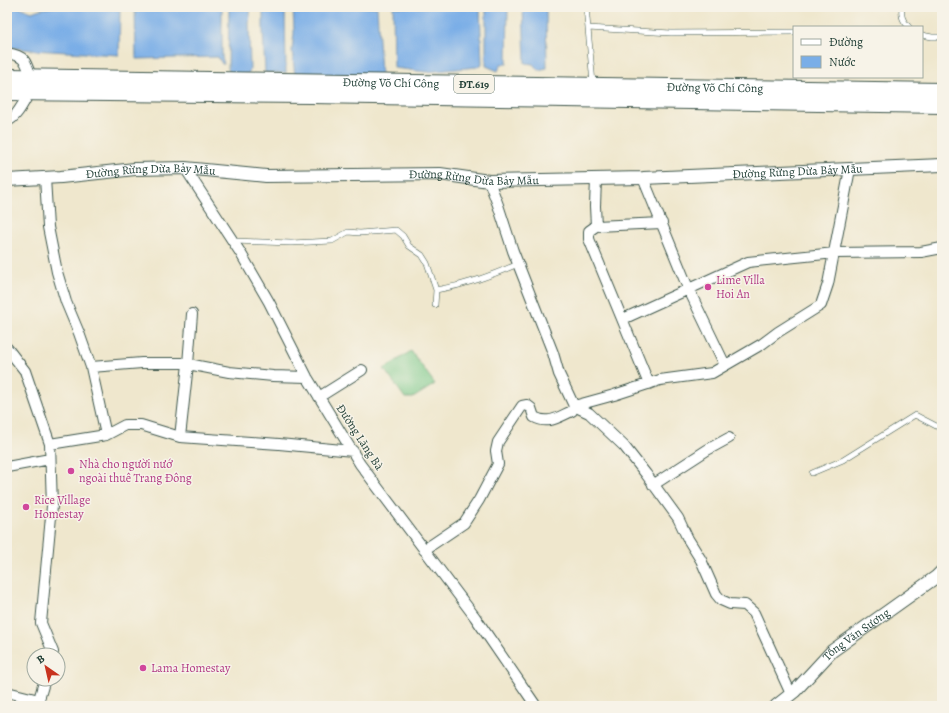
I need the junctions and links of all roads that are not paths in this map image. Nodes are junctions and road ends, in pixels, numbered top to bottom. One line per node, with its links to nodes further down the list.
1 (586, 7): 4 (lane)
2 (902, 7): 3 (lane)
3 (908, 26)
4 (588, 28): 5 (lane); 11 (lane)
5 (793, 32)
6 (923, 35): 7 (lane)
7 (942, 37)
8 (7, 53): 10 (street)
9 (7, 77): 10 (main road, Đường Võ Chí Công / ĐT.619)
10 (30, 85): 11 (main road, Đường Võ Chí Công / ĐT.619); 13 (main road, Đường Võ Chí Công / ĐT.619); 14 (main road, Đường Võ Chí Công / ĐT.619); 15 (street)
11 (593, 86): 12 (main road, Đường Võ Chí Công / ĐT.619)
12 (942, 91)
13 (7, 92)
14 (942, 105)
15 (7, 121)
16 (942, 165): 18 (street, Đường Rừng Dừa Bảy Mẫu)
17 (185, 168): 19 (street, Đường Rừng Dừa Bảy Mẫu); 23 (street, Đường Rừng Dừa Bảy Mẫu); 26 (street, Đường Lăng Bà)
18 (850, 169): 20 (street, Đường Rừng Dừa Bảy Mẫu); 28 (street)
19 (45, 178): 22 (street, Đường Rừng Dừa Bảy Mẫu); 38 (street)
20 (643, 178): 21 (street, Đường Rừng Dừa Bảy Mẫu); 24 (street)
21 (596, 179): 23 (street, Đường Rừng Dừa Bảy Mẫu); 25 (street)
22 (7, 180)
23 (489, 181): 29 (street)
24 (662, 223): 25 (street); 30 (street)
25 (596, 226): 34 (street)
26 (232, 241): 31 (lane); 40 (street, Đường Lăng Bà)
27 (942, 248): 28 (street)
28 (835, 253): 30 (street); 37 (street)
29 (518, 264): 31 (lane); 43 (street)
30 (688, 288): 34 (street); 37 (street)
31 (436, 290): 32 (lane)
32 (435, 305)
33 (192, 314): 36 (street)
34 (623, 318): 41 (street)
35 (7, 348): 48 (street)
36 (188, 364): 38 (street); 40 (street); 46 (street)
37 (725, 365): 41 (street)
38 (91, 367): 45 (street)
39 (362, 370): 42 (street)
40 (307, 377): 42 (street, Đường Lăng Bà)
41 (650, 384): 43 (street)
42 (319, 397): 49 (street, Đường Lăng Bà)
43 (574, 406): 53 (street); 54 (street)
44 (942, 429): 52 (lane)
45 (106, 435): 46 (street); 48 (street)
46 (180, 437): 49 (street)
47 (729, 438): 53 (street)
48 (50, 444): 50 (street)
49 (353, 451): 54 (street, Đường Lăng Bà)
50 (50, 459): 51 (street); 56 (street)
51 (7, 467)
52 (812, 473)
53 (653, 485): 59 (street)
54 (424, 550): 61 (street, Đường Lăng Bà)
55 (942, 571): 59 (street, Tống Văn Sương)
56 (50, 647)
57 (43, 687): 60 (street)
58 (7, 692): 60 (street)
59 (791, 694): 62 (street, Tống Văn Sương)
60 (38, 703)
61 (536, 706)
62 (776, 706)

